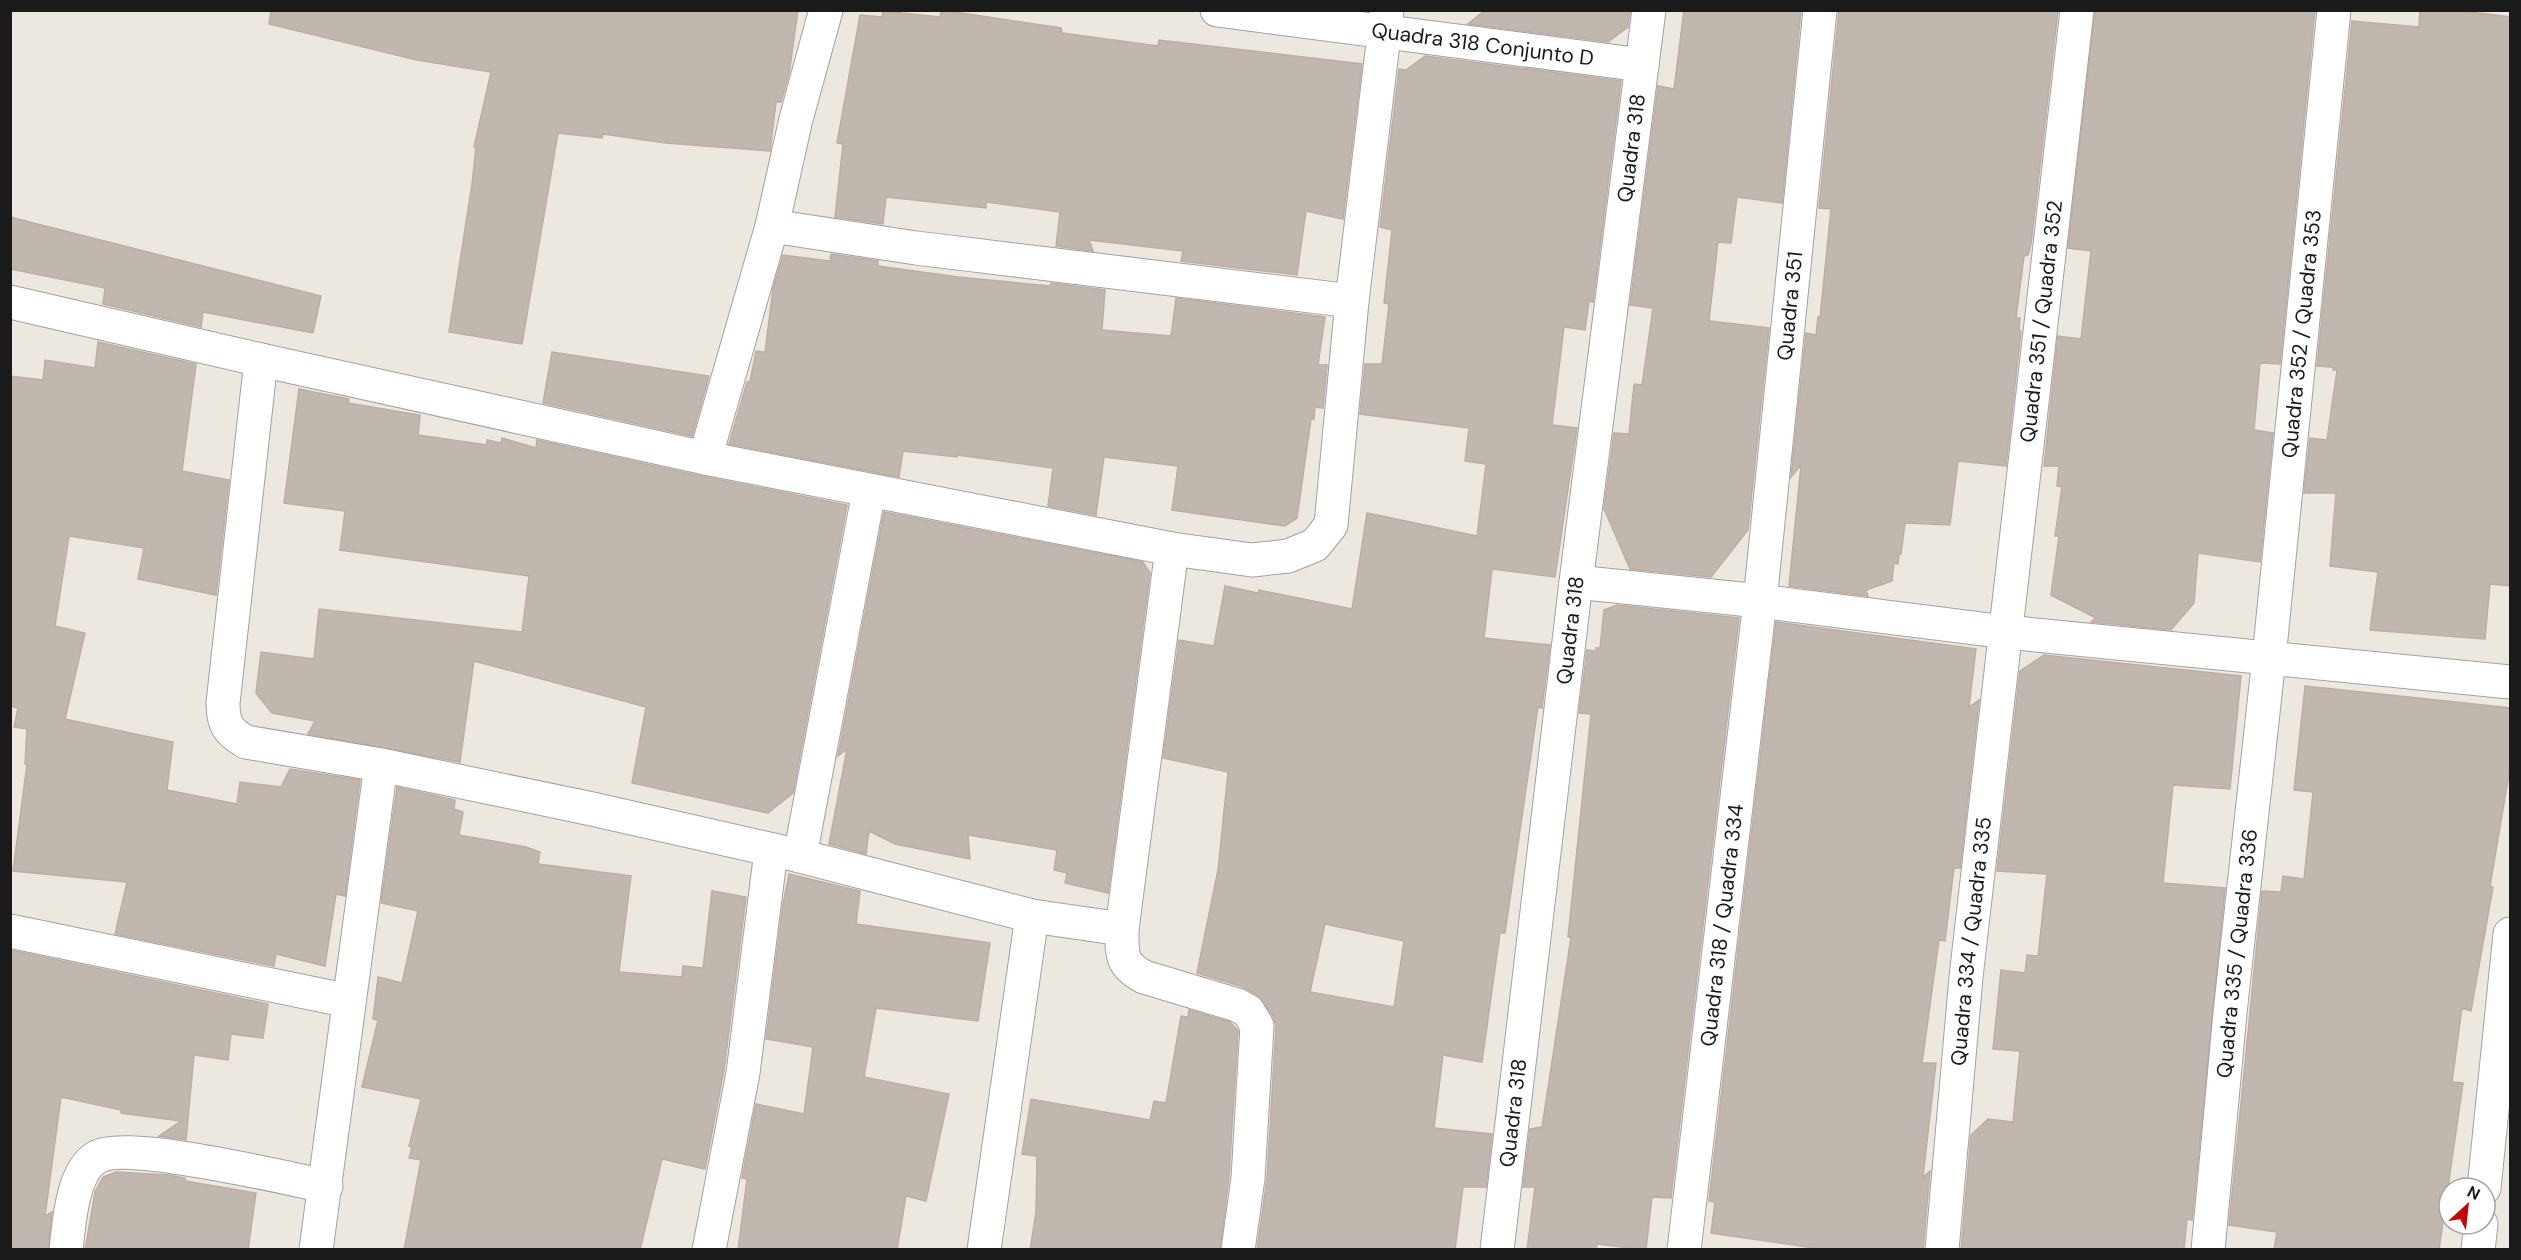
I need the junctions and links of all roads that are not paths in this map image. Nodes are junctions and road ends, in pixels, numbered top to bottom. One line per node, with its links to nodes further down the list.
1 (826, 10): 9 (street)
2 (1217, 10): 7 (street, Quadra 318 Conjunto D)
3 (1649, 10): 8 (street, Quadra 318)
4 (1820, 10): 17 (street, Quadra 351)
5 (2077, 10): 18 (street, Quadra 351 / Quadra 352)
6 (2334, 10): 19 (street, Quadra 352 / Quadra 353)
7 (1386, 21): 8 (street, Quadra 318 Conjunto D); 10 (street)
8 (1642, 65): 16 (street, Quadra 318)
9 (772, 226): 10 (street); 13 (street)
10 (1352, 301): 15 (street)
11 (10, 302): 12 (street)
12 (261, 360): 13 (street); 21 (street)
13 (705, 458): 14 (street)
14 (869, 491): 15 (street); 22 (street)
15 (1172, 549): 24 (street)
16 (1576, 582): 17 (street); 35 (street, Quadra 318)
17 (1760, 601): 18 (street); 36 (street, Quadra 318 / Quadra 334)
18 (2006, 632): 19 (street); 37 (street, Quadra 334 / Quadra 335)
19 (2269, 658): 20 (street); 38 (street, Quadra 335 / Quadra 336)
20 (2511, 682)
21 (381, 765): 22 (street); 27 (street)
22 (786, 853): 23 (street); 32 (street)
23 (1032, 915): 24 (street); 33 (street)
24 (1122, 929): 34 (street)
25 (10, 931): 27 (street)
26 (2511, 934): 28 (street)
27 (349, 1001): 29 (street)
28 (2485, 1176)
29 (326, 1186): 30 (street); 31 (street)
30 (66, 1250)
31 (316, 1250)
32 (709, 1250)
33 (984, 1250)
34 (1238, 1250)
35 (1497, 1250)
36 (1684, 1250)
37 (1942, 1250)
38 (2208, 1250)

